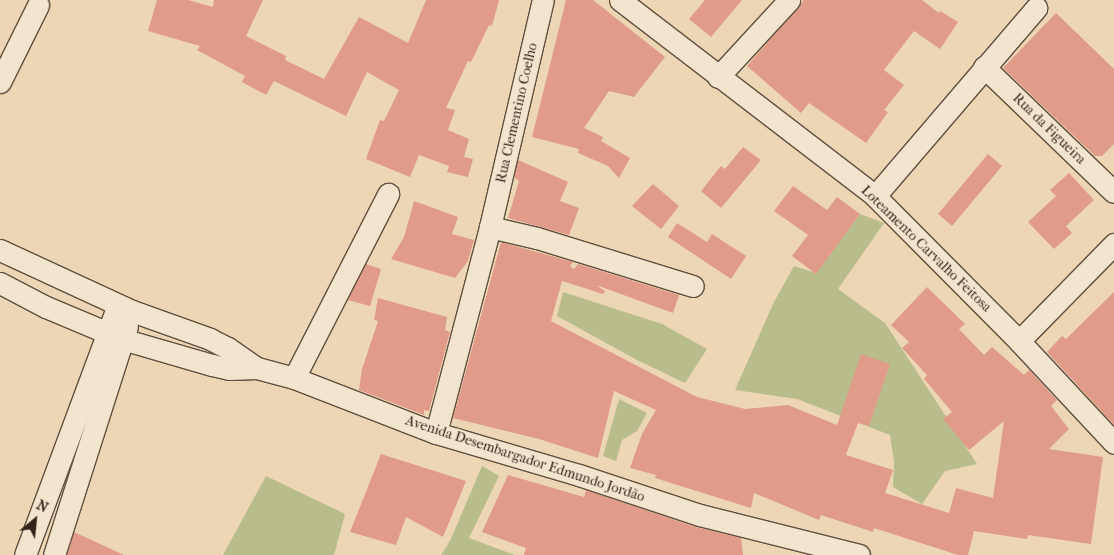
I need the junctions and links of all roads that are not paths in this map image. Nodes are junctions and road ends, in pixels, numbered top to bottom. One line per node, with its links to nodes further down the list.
1 (543, 0): 12 (street, Rua Clementino Coelho)
2 (620, 0): 7 (street, Loteamento Carvalho Feitosa)
3 (788, 0): 7 (street)
4 (38, 5): 8 (street)
5 (1036, 8): 6 (street)
6 (984, 67): 9 (street, Rua da Figueira); 11 (street)
7 (718, 77): 11 (street, Loteamento Carvalho Feitosa)
8 (0, 82)
9 (1114, 192)
10 (388, 194): 21 (street)
11 (875, 196): 19 (street, Loteamento Carvalho Feitosa)
12 (490, 227): 16 (street); 22 (street, Rua Clementino Coelho)
13 (1114, 244): 19 (street)
14 (0, 250): 17 (street)
15 (0, 283): 18 (street, Avenida Desembargador Edmundo Jordão)
16 (694, 286)
17 (125, 308): 18 (street); 20 (street)
18 (114, 336): 20 (street, Avenida Desembargador Edmundo Jordão); 24 (street); 25 (street)
19 (1019, 341): 23 (street, Loteamento Carvalho Feitosa)
20 (257, 368): 21 (street, Avenida Desembargador Edmundo Jordão)
21 (294, 378): 22 (street, Avenida Desembargador Edmundo Jordão)
22 (436, 433): 26 (street, Avenida Desembargador Edmundo Jordão)
23 (1114, 443)
24 (25, 555)
25 (54, 555)
26 (859, 555)

